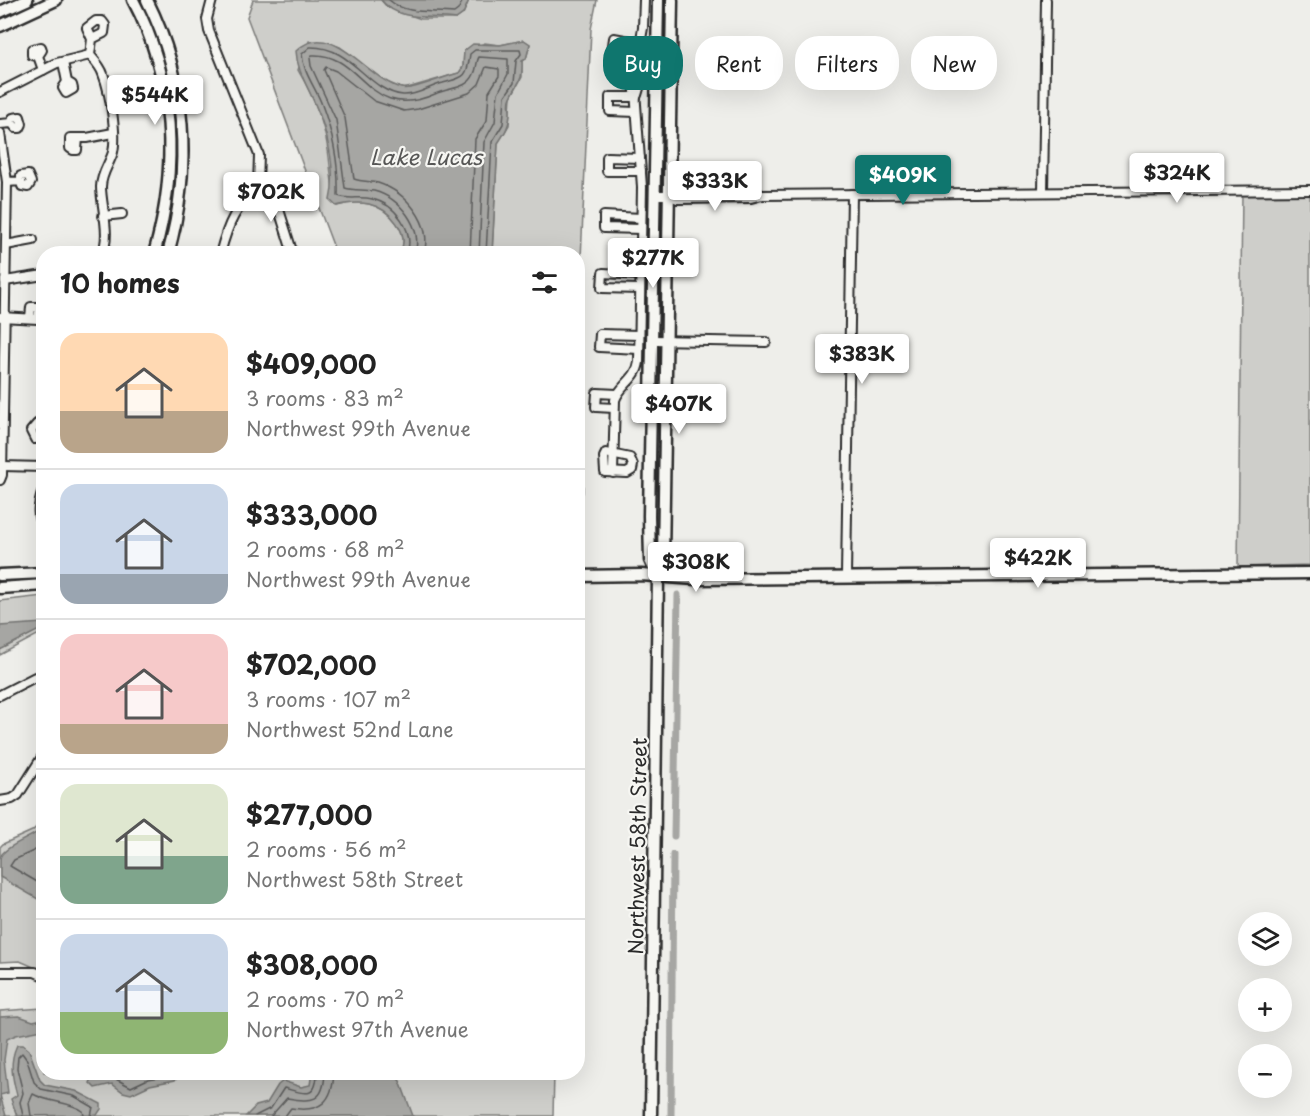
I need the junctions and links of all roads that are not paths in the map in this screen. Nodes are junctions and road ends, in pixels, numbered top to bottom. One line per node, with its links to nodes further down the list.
1 (27, 0): 10 (street)
2 (56, 0): 11 (street)
3 (133, 0): 32 (street)
4 (147, 0): 33 (street)
5 (212, 0): 36 (street)
6 (644, 0): 12 (street)
7 (658, 0): 40 (street, Northwest 58th Street)
8 (672, 0): 41 (street, Northwest 58th Street)
9 (1046, 0): 38 (street)
10 (0, 12)
11 (0, 26)
12 (641, 36)
13 (92, 39): 14 (street)
14 (90, 55): 16 (street); 21 (street)
15 (38, 56): 17 (street)
16 (63, 62): 17 (street); 18 (street)
17 (43, 70): 22 (street)
18 (67, 82)
19 (118, 88): 21 (street)
20 (639, 90): 23 (street)
21 (108, 91): 28 (street)
22 (0, 92)
23 (636, 97): 24 (street); 24 (street)
24 (636, 112): 30 (street)
25 (12, 123): 26 (street)
26 (0, 124)
27 (0, 133): 35 (street)
28 (112, 133): 29 (street); 44 (street)
29 (78, 138)
30 (640, 158): 31 (street); 31 (street)
31 (641, 171): 45 (street)
32 (170, 176): 33 (street); 50 (street)
33 (182, 177): 51 (street)
34 (21, 181): 35 (street)
35 (7, 182): 42 (street)
36 (258, 185): 52 (street); 53 (street)
37 (1310, 190): 38 (street)
38 (1043, 192): 39 (street)
39 (852, 194): 41 (street); 80 (street)
40 (655, 195): 41 (street); 62 (street, Northwest 58th Street)
41 (669, 195): 63 (street, Northwest 58th Street)
42 (3, 199): 48 (street)
43 (122, 214): 44 (street)
44 (103, 216): 49 (street)
45 (641, 218): 46 (street); 46 (street)
46 (641, 229): 55 (street)
47 (33, 240): 48 (street)
48 (6, 245): 54 (street)
49 (106, 246)
50 (156, 246)
51 (170, 246)
52 (222, 246)
53 (290, 246)
54 (3, 257): 57 (street)
55 (640, 275): 58 (street); 58 (street)
56 (36, 276): 57 (street)
57 (5, 280): 59 (street)
58 (640, 289): 61 (street)
59 (2, 317): 60 (street); 66 (street)
60 (30, 318)
61 (639, 335): 65 (street); 65 (street)
62 (653, 340): 63 (street); 81 (street, Northwest 58th Street)
63 (667, 340): 64 (street); 81 (street, Northwest 58th Street)
64 (766, 342)
65 (639, 349): 67 (street)
66 (2, 376): 70 (street)
67 (617, 394): 68 (street); 68 (street)
68 (614, 408): 72 (street)
69 (36, 425): 71 (street)
70 (1, 435): 73 (street)
71 (36, 439)
72 (614, 454): 72 (street)
73 (2, 466): 74 (street); 75 (street)
74 (36, 467)
75 (0, 480)
76 (36, 573): 78 (street)
77 (1310, 573): 80 (street)
78 (0, 575)
79 (585, 576): 81 (street)
80 (846, 576): 81 (street)
81 (658, 577): 90 (street, Northwest 58th Street)
82 (36, 586): 83 (street)
83 (0, 588)
84 (36, 677): 85 (street)
85 (0, 695)
86 (36, 767): 87 (street)
87 (0, 801)
88 (0, 972): 89 (street)
89 (36, 972)
90 (651, 1116)

